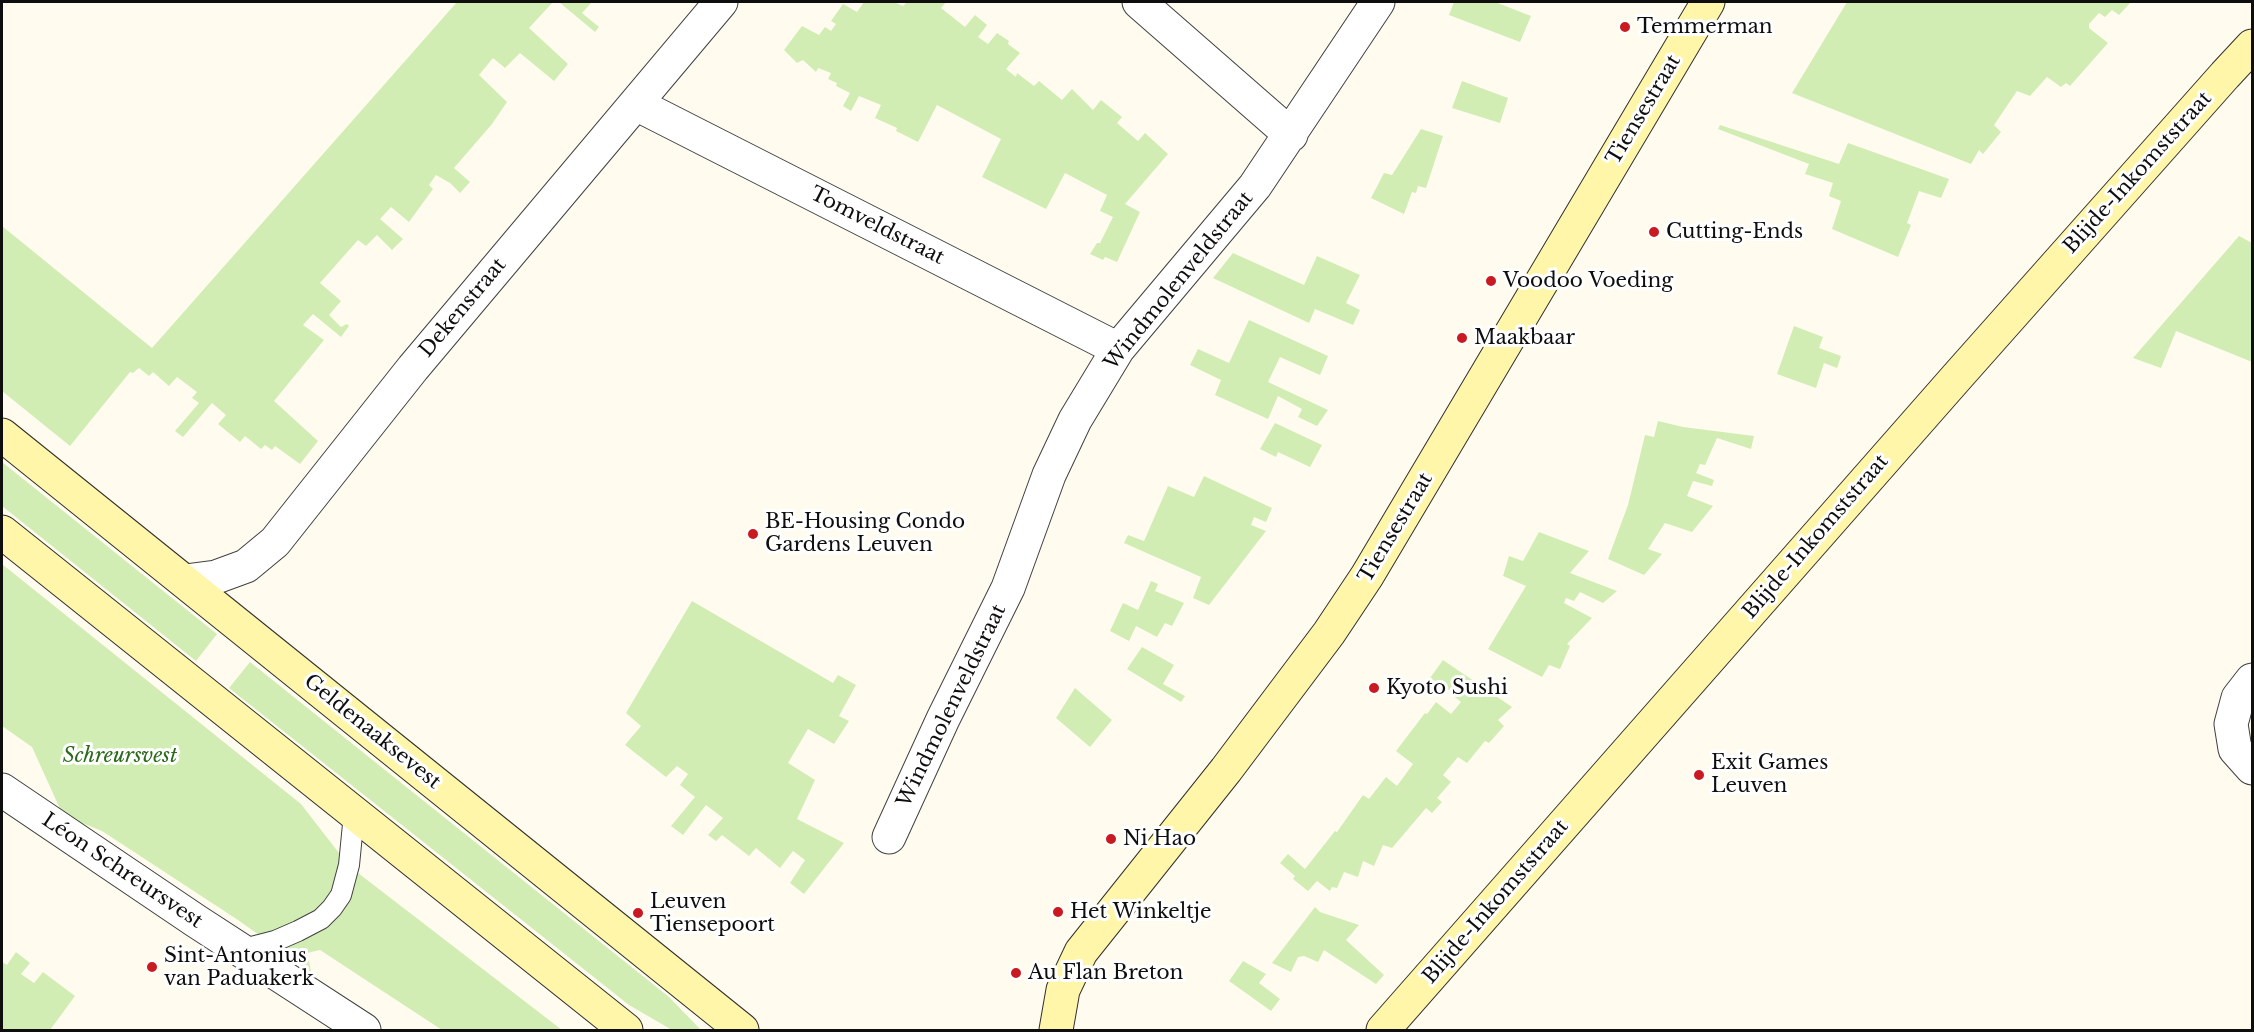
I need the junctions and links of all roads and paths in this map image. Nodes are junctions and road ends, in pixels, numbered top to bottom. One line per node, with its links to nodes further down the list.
1 (721, 2): 6 (street, Dekenstraat)
2 (1139, 2): 7 (street)
3 (1378, 2): 7 (street, Windmolenveldstraat)
4 (1708, 2): 21 (street, Tiensestraat)
5 (2253, 46): 22 (street, Blijde-Inkomststraat)
6 (636, 104): 8 (street, Tomveldstraat); 11 (street, Dekenstraat)
7 (1291, 135): 8 (street, Windmolenveldstraat)
8 (1118, 349): 16 (street, Windmolenveldstraat)
9 (2, 435): 11 (street, Geldenaaksevest)
10 (2, 532): 15 (street)
11 (185, 580): 20 (street, Geldenaaksevest)
12 (2253, 680): 13 (street)
13 (2253, 768)
14 (2, 790): 17 (street, Léon Schreursvest)
15 (354, 814): 17 (lane); 19 (street)
16 (889, 837)
17 (240, 950): 18 (street, Léon Schreursvest)
18 (364, 1030)
19 (626, 1030)
20 (742, 1030)
21 (1056, 1030)
22 (1383, 1030)

